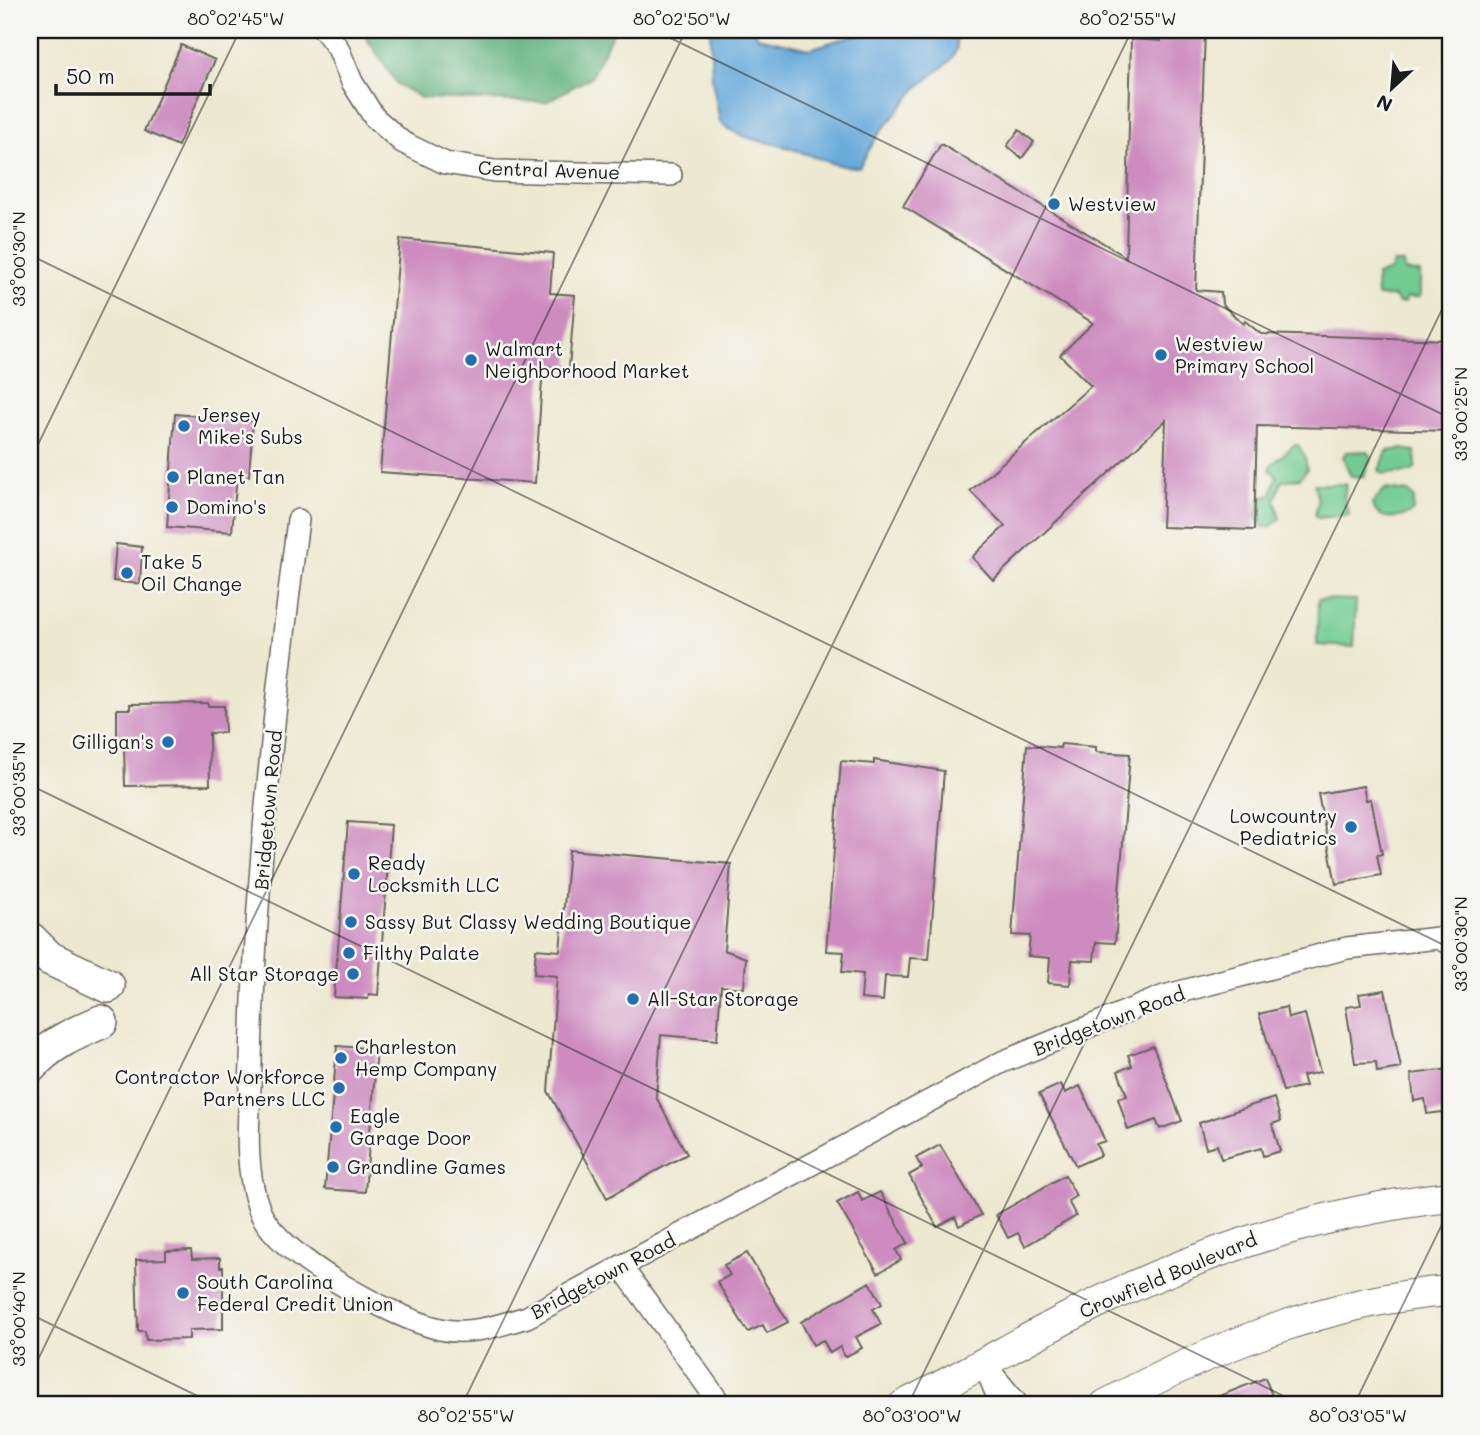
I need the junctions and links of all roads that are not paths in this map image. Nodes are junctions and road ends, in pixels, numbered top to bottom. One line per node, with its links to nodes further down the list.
1 (324, 30): 2 (street, Central Avenue)
2 (671, 175)
3 (298, 520): 10 (street, Bridgetown Road)
4 (30, 939): 6 (main road)
5 (1450, 944): 10 (street, Bridgetown Road)
6 (107, 985)
7 (101, 1021): 8 (main road)
8 (30, 1067)
9 (1450, 1197): 12 (main road, Crowfield Boulevard)
10 (621, 1266): 13 (street)
11 (1450, 1291): 17 (main road)
12 (984, 1364): 14 (main road, Crowfield Boulevard); 15 (street); 16 (street)
13 (721, 1405)
14 (904, 1405)
15 (1000, 1405)
16 (1018, 1405)
17 (1105, 1405)

